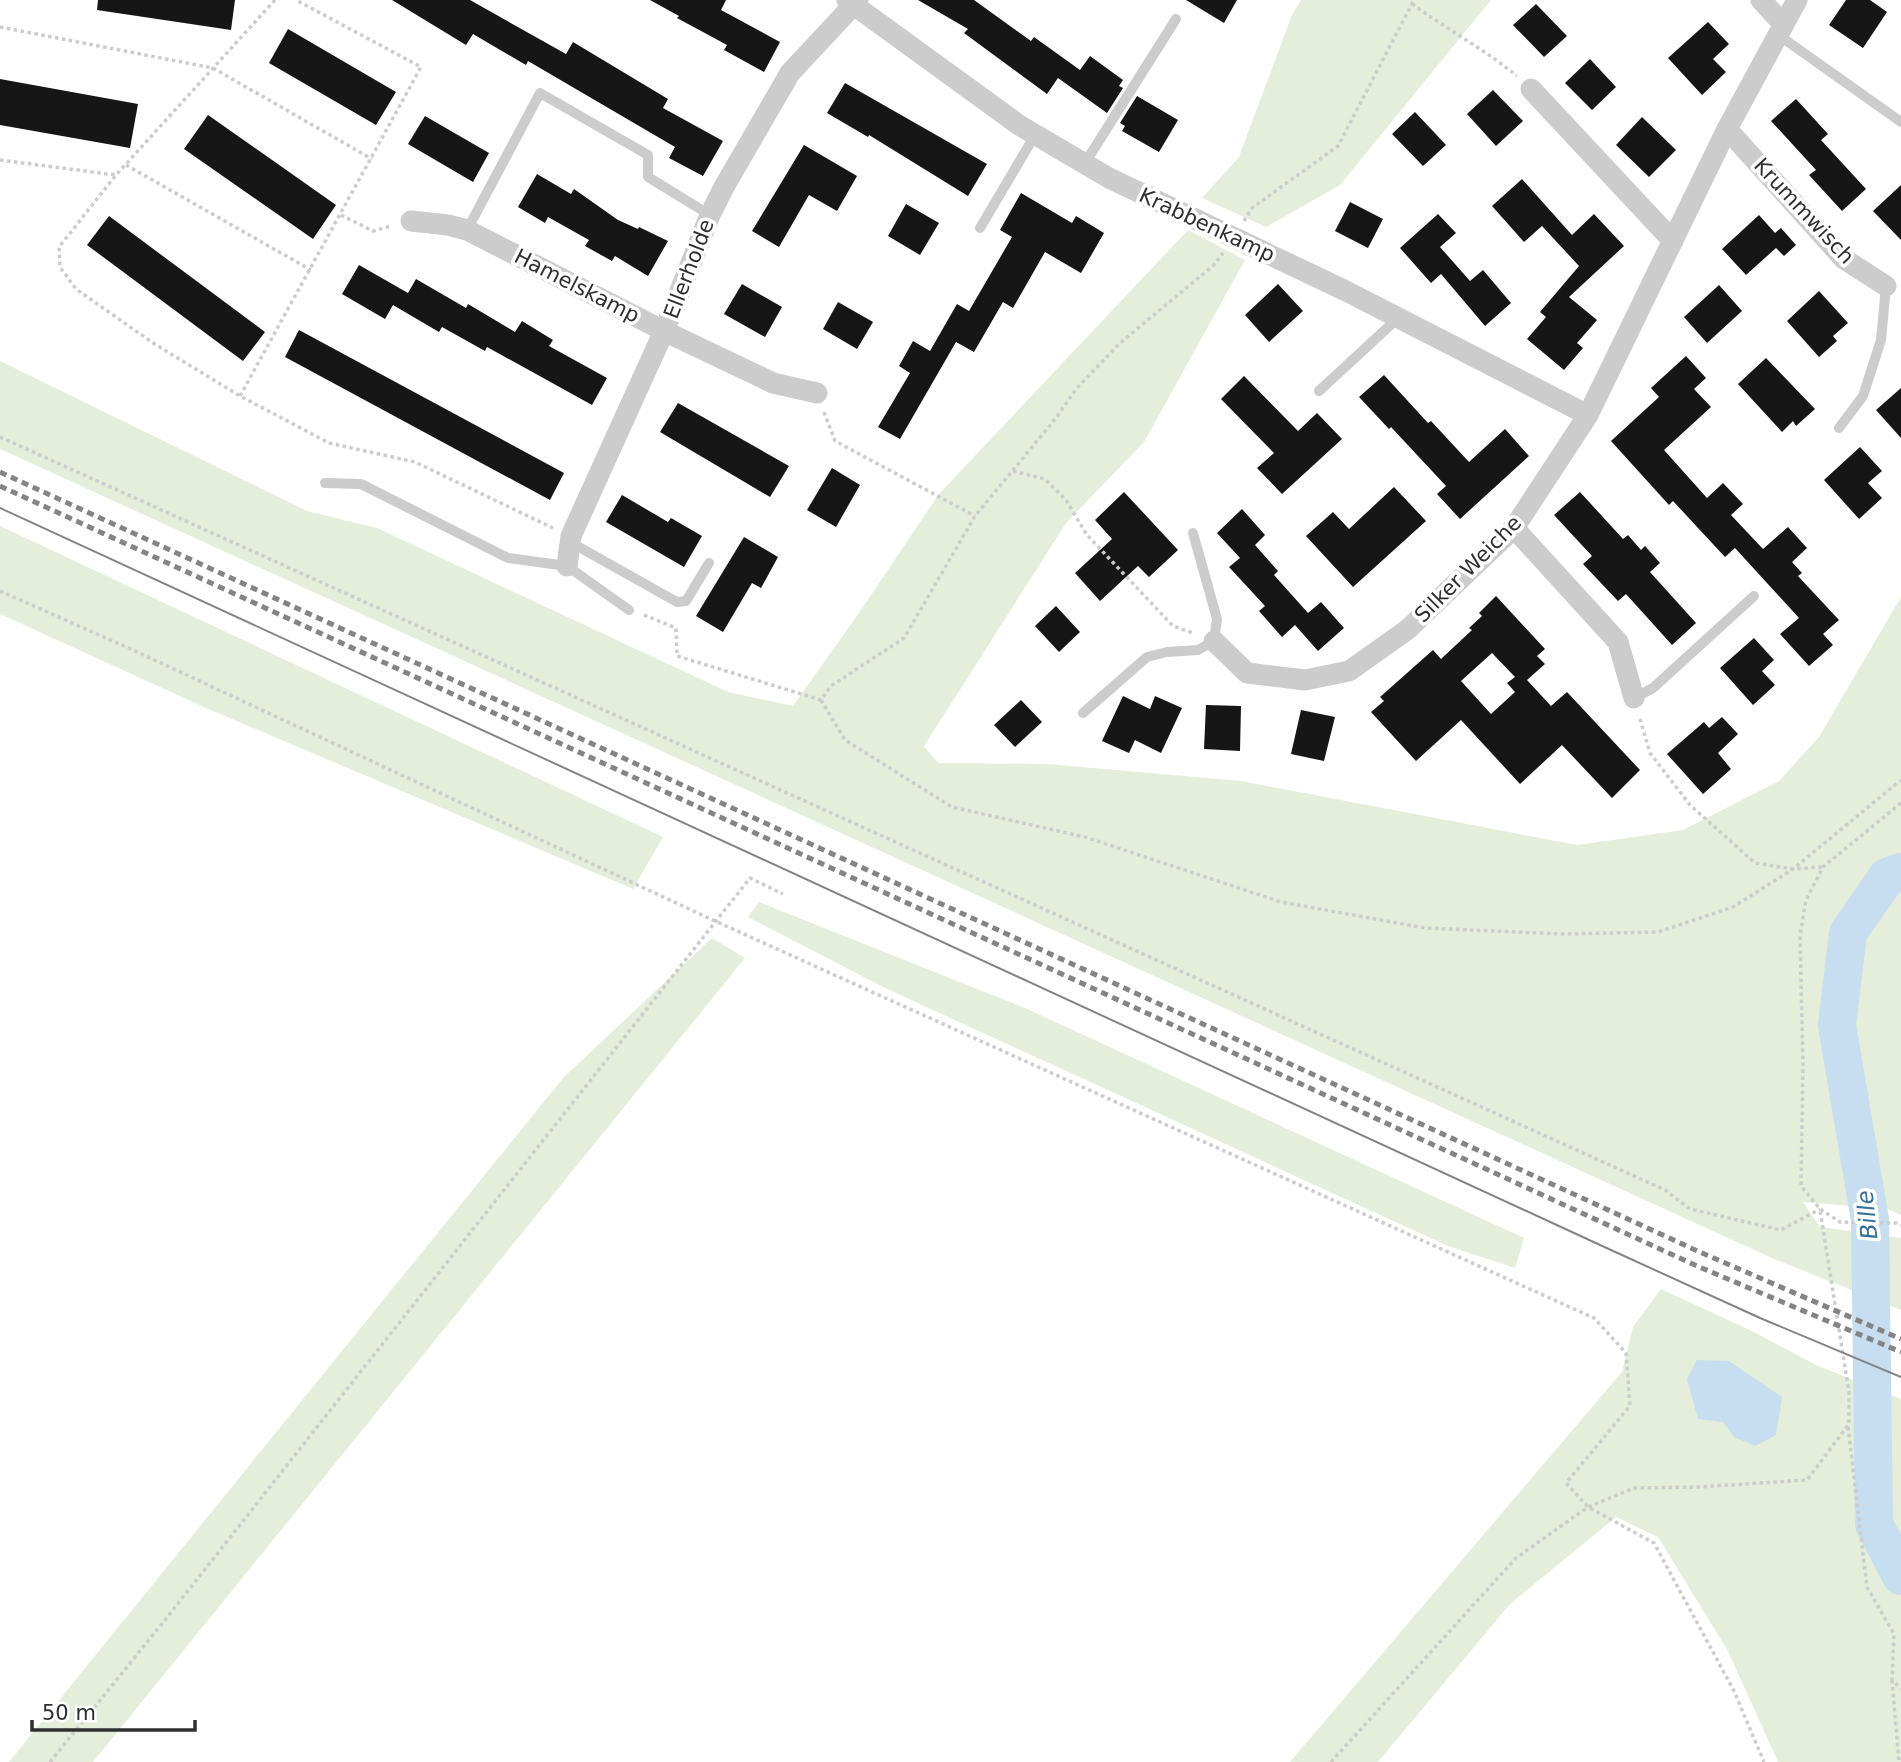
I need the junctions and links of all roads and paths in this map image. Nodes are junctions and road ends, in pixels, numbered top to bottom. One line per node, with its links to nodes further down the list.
1 (275, 0): 10 (path)
2 (296, 0): 15 (path)
3 (1761, 0): 9 (street)
4 (1797, 0): 9 (street, Silker Weiche)
5 (853, 2): 14 (street, Krabbenkamp); 21 (street, Ellerholde)
6 (1413, 2): 11 (path); 25 (path)
7 (1176, 19): 17 (lane)
8 (0, 27): 10 (path)
9 (1780, 29): 12 (lane); 13 (street, Silker Weiche)
10 (213, 68): 15 (path); 18 (path)
11 (1531, 89): 26 (street)
12 (1901, 122)
13 (1727, 129): 26 (street, Silker Weiche); 28 (street, Krummwisch)
14 (1035, 135): 17 (street, Krabbenkamp); 23 (lane)
15 (372, 159): 20 (path)
16 (0, 160): 19 (path)
17 (1085, 163): 25 (street, Krabbenkamp)
18 (126, 165): 19 (path); 27 (path)
19 (117, 175): 33 (path)
20 (341, 215): 22 (path); 27 (path)
21 (710, 215): 24 (lane); 30 (street, Ellerholde)
22 (411, 221): 24 (street, Hamelskamp)
23 (979, 228)
24 (467, 230): 30 (street, Hamelskamp)
25 (1234, 237): 29 (street, Krabbenkamp); 37 (path)
26 (1673, 241): 34 (street, Silker Weiche)
27 (311, 270): 33 (path)
28 (1886, 286): 35 (lane)
29 (1398, 317): 31 (lane); 34 (street, Krabbenkamp)
30 (664, 331): 32 (street, Hamelskamp); 42 (street, Ellerholde)
31 (1319, 391)
32 (817, 393): 39 (path)
33 (240, 396): 42 (path)
34 (1588, 415): 40 (street, Silker Weiche)
35 (1839, 428)
36 (0, 437): 58 (path)
37 (1013, 471): 39 (path); 48 (path)
38 (325, 483): 44 (lane)
39 (975, 516): 50 (path)
40 (1514, 528): 48 (street, Silker Weiche); 49 (street)
41 (1193, 533): 48 (lane)
42 (570, 539): 43 (lane); 44 (street, Ellerholde)
43 (709, 563)
44 (567, 566): 47 (lane)
45 (0, 591): 57 (path)
46 (1754, 596): 49 (lane)
47 (629, 610): 50 (path)
48 (1214, 641): 51 (lane)
49 (1634, 698): 55 (path)
50 (821, 700): 55 (path)
51 (1083, 713)
52 (1901, 780): 55 (path)
53 (1901, 803): 54 (path)
54 (1823, 867): 55 (path); 58 (path)
55 (1793, 869)
56 (783, 894): 57 (path)
57 (715, 921): 61 (path); 64 (path)
58 (1819, 1209): 59 (path); 60 (path)
59 (1899, 1224)
60 (1848, 1427): 61 (path); 62 (path)
61 (1588, 1507): 65 (path); 66 (path)
62 (1892, 1681): 63 (path); 67 (path)
63 (1901, 1689)
64 (50, 1762)
65 (1331, 1762)
66 (1764, 1762)
67 (1899, 1762)

